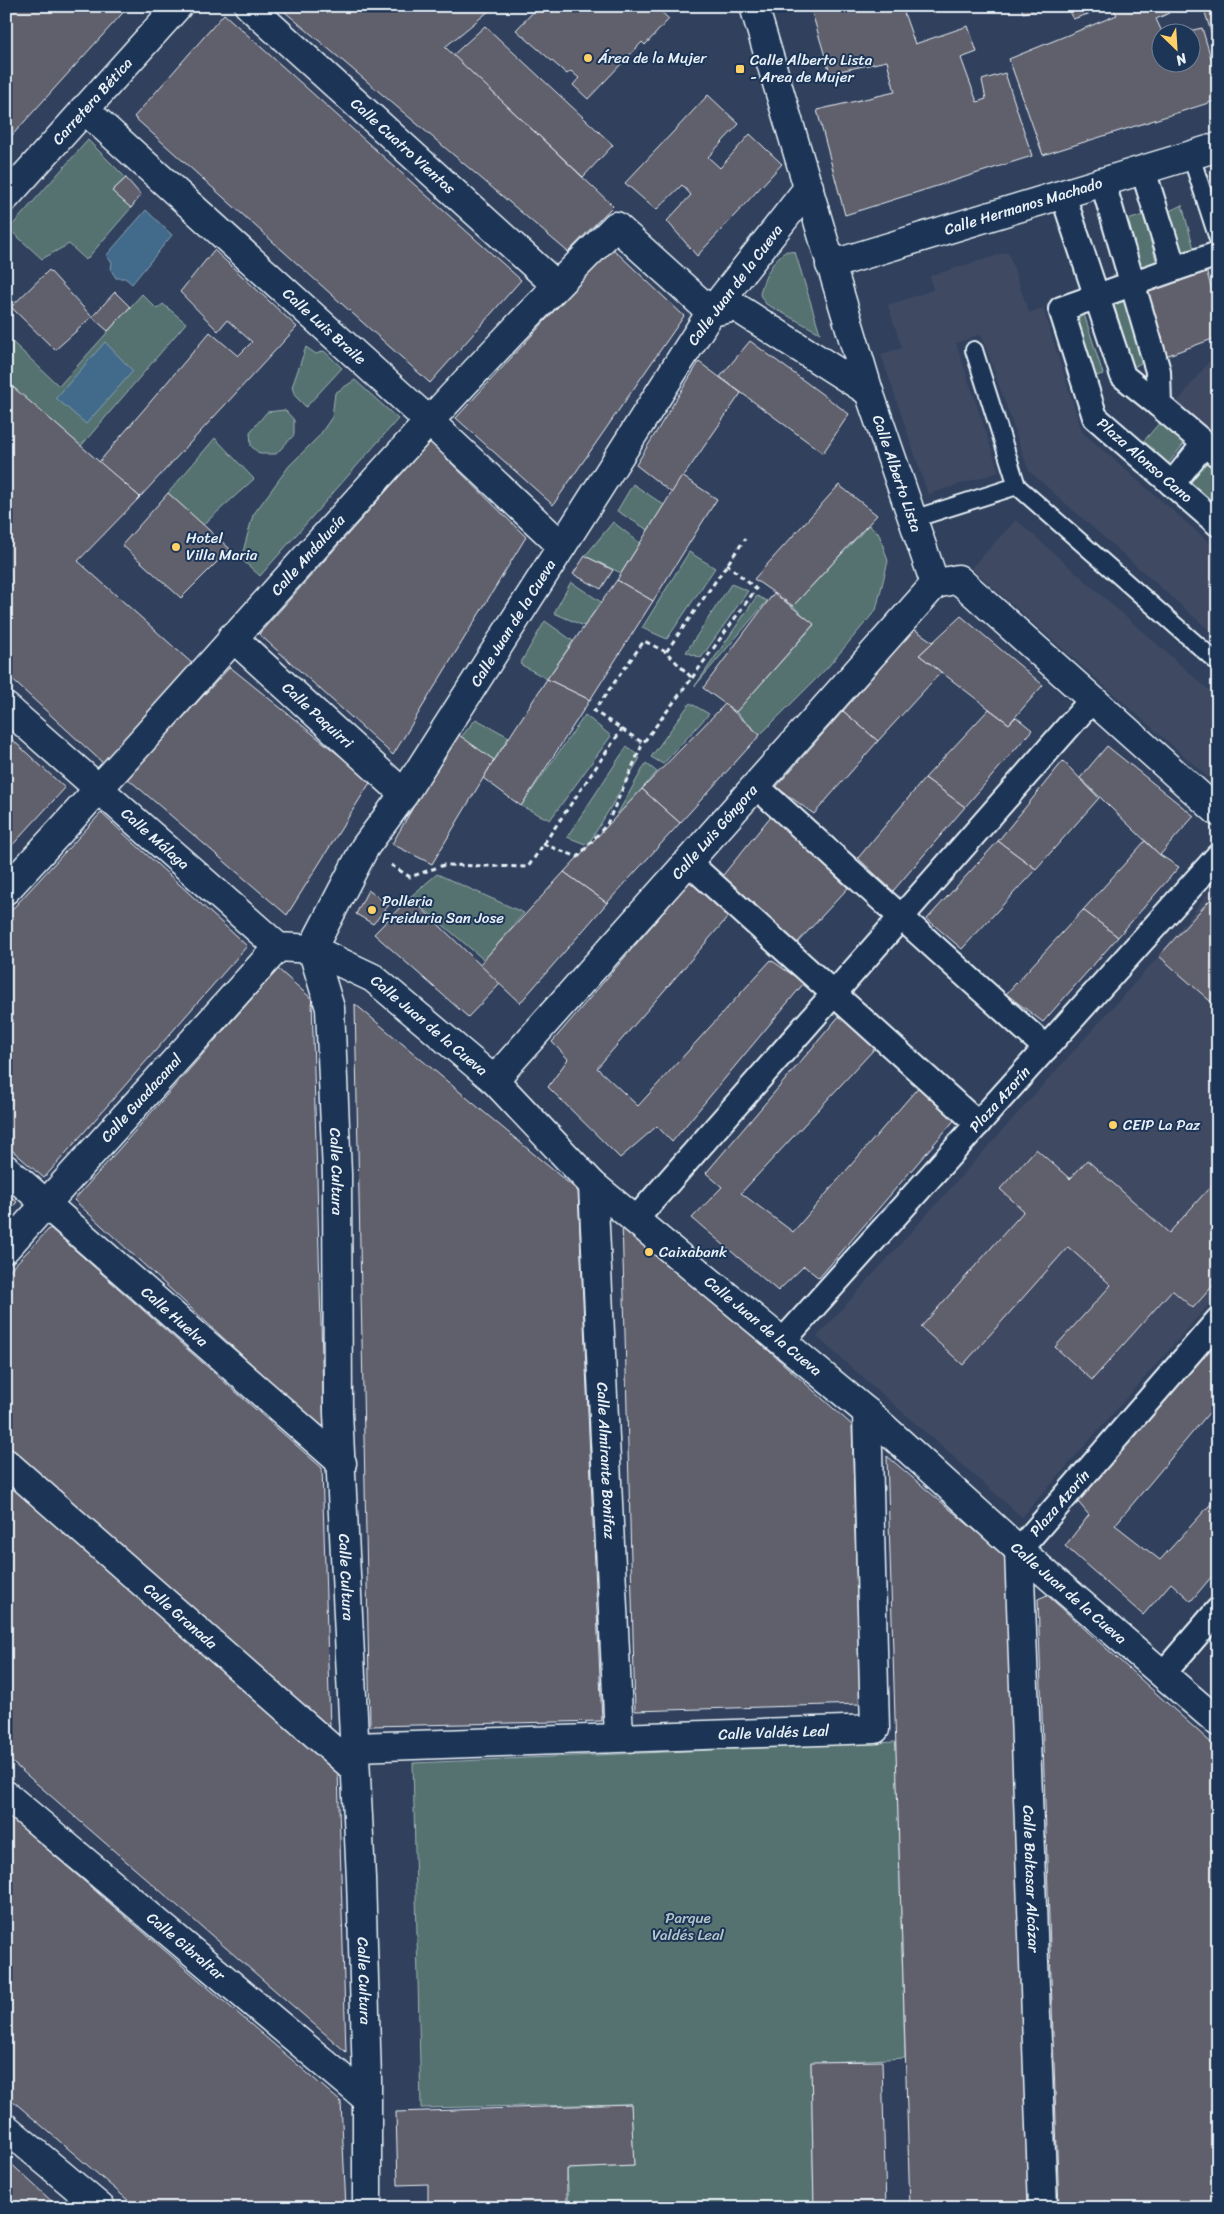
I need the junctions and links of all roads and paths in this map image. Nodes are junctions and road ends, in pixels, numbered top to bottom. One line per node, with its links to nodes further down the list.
1 (178, 6): 4 (street, Carretera Bética)
2 (249, 6): 17 (street, Calle Cuatro Vientos)
3 (754, 6): 9 (street, Calle Alberto Lista)
4 (84, 109): 11 (street, Carretera Bética); 23 (street, Calle Luis Braile)
5 (1218, 147): 6 (street, Calle Hermanos Machado)
6 (1191, 156): 7 (street, Calle Hermanos Machado); 12 (lane)
7 (1143, 170): 8 (street, Calle Hermanos Machado); 15 (street)
8 (1102, 183): 10 (street, Calle Hermanos Machado); 16 (street)
9 (809, 188): 14 (street, Calle Alberto Lista); 19 (street, Calle Juan de la Cueva)
10 (1063, 195): 14 (street, Calle Hermanos Machado); 18 (street)
11 (6, 196)
12 (1218, 239)
13 (1218, 254): 15 (street, Plaza Alonso Cano)
14 (830, 265): 21 (street, Calle Alberto Lista)
15 (1174, 269): 16 (street, Plaza Alonso Cano)
16 (1133, 284): 18 (street, Plaza Alonso Cano); 22 (street)
17 (556, 285): 19 (street, Calle Andalucía); 23 (street, Calle Andalucía)
18 (1096, 296): 22 (street); 25 (street, Plaza Alonso Cano)
19 (711, 312): 21 (street); 30 (street, Calle Juan de la Cueva)
20 (974, 350): 26 (lane)
21 (869, 392): 27 (street, Calle Alberto Lista)
22 (1159, 405): 24 (street)
23 (430, 422): 30 (street, Calle Luis Braile); 33 (street, Calle Andalucía)
24 (1211, 449): 25 (street)
25 (1172, 484): 28 (street, Plaza Alonso Cano)
26 (1017, 486): 27 (lane); 35 (lane)
27 (913, 519): 32 (street, Calle Alberto Lista)
28 (1218, 524)
29 (745, 539): 31 (path)
30 (562, 546): 43 (street, Calle Juan de la Cueva)
31 (727, 564): 34 (path); 36 (path)
32 (935, 584): 37 (street); 41 (street, Calle Luis Góngora)
33 (232, 637): 42 (street, Calle Andalucía); 43 (street, Calle Paquirri)
34 (666, 652): 36 (path); 39 (path)
35 (1218, 663)
36 (692, 678): 40 (path)
37 (1092, 700): 44 (street); 50 (street)
38 (6, 707): 42 (street, Calle Málaga)
39 (622, 729): 40 (path); 45 (path)
40 (643, 743): 45 (path)
41 (756, 786): 48 (street, Calle Luis Góngora); 50 (street)
42 (99, 790): 49 (street, Calle Andalucía); 51 (street, Calle Málaga)
43 (404, 794): 46 (street, Calle Juan de la Cueva)
44 (1218, 812)
45 (543, 844): 46 (path)
46 (365, 847): 52 (street, Calle Juan de la Cueva)
47 (1218, 856): 54 (street, Plaza Azorín)
48 (688, 862): 53 (street); 55 (street, Calle Luis Góngora)
49 (6, 890)
50 (901, 916): 53 (street); 54 (street)
51 (278, 947): 52 (street); 59 (street, Calle Guadacanal)
52 (312, 949): 55 (street, Calle Juan de la Cueva); 66 (street, Calle Cultura)
53 (834, 994): 56 (street); 60 (street)
54 (1046, 1048): 56 (street, Plaza Azorín)
55 (494, 1080): 58 (street, Calle Juan de la Cueva)
56 (978, 1124): 63 (street, Plaza Azorín)
57 (6, 1170): 59 (street, Calle Huelva)
58 (593, 1185): 60 (street, Calle Juan de la Cueva); 71 (street, Calle Almirante Bonifaz)
59 (46, 1205): 61 (street, Calle Guadacanal); 66 (street, Calle Huelva)
60 (635, 1220): 63 (street, Calle Juan de la Cueva)
61 (6, 1248)
62 (1218, 1320): 67 (street, Plaza Azorín)
63 (782, 1342): 64 (street, Calle Juan de la Cueva)
64 (867, 1412): 67 (street, Calle Juan de la Cueva); 71 (street, Calle Valdés Leal)
65 (6, 1463): 72 (street, Calle Granada)
66 (342, 1463): 72 (street, Calle Cultura)
67 (1020, 1550): 69 (street, Calle Juan de la Cueva); 78 (street, Calle Baltasar Alcázar)
68 (1218, 1610): 69 (street)
69 (1162, 1675): 70 (street, Calle Juan de la Cueva)
70 (1218, 1722)
71 (619, 1736): 72 (street, Calle Valdés Leal)
72 (355, 1758): 74 (street, Calle Cultura)
73 (6, 1795): 74 (street, Calle Gibraltar)
74 (366, 2098): 77 (street, Calle Cultura)
75 (6, 2128): 76 (street)
76 (101, 2208)
77 (367, 2208)
78 (1043, 2208)

